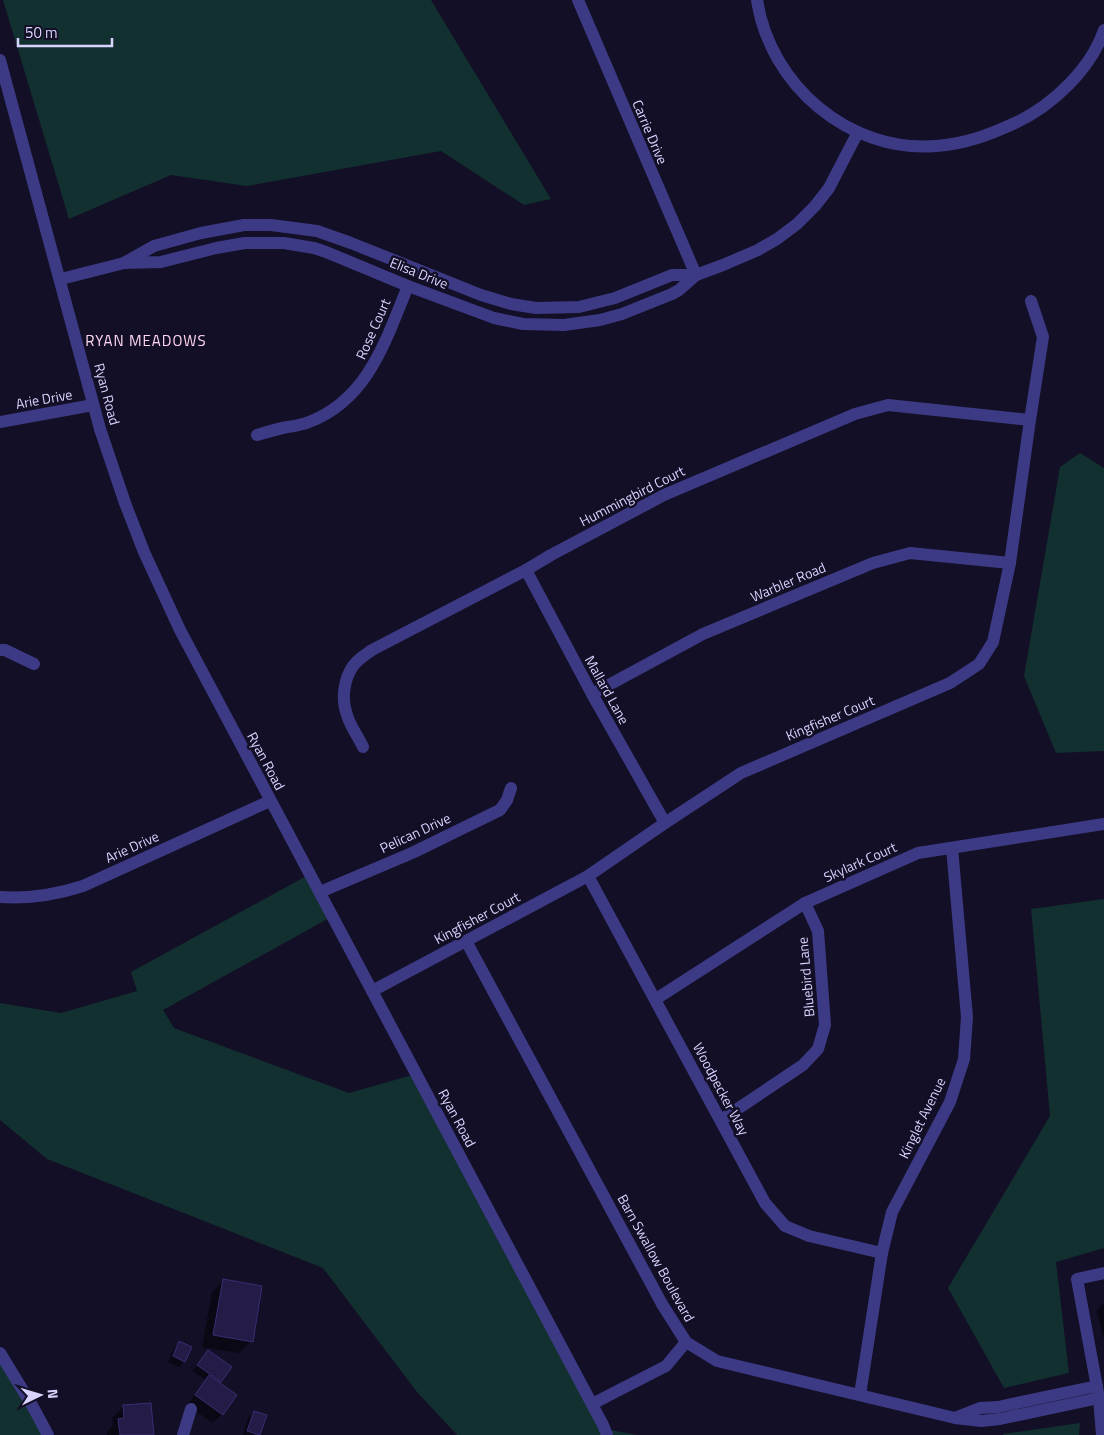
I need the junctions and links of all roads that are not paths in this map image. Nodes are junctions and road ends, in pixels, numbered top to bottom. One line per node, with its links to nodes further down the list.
1 (578, 0): 11 (street, Carrie Drive)
2 (757, 0): 5 (street)
3 (1103, 38): 5 (street)
4 (0, 60): 12 (street, Ryan Road)
5 (858, 132): 11 (street, Elisa Drive)
6 (225, 228): 7 (street, Elisa Drive); 8 (street); 10 (street, Elisa Drive)
7 (321, 233): 9 (street); 14 (street, Elisa Drive)
8 (228, 246): 9 (street, Elisa Drive); 10 (street, Elisa Drive)
9 (317, 250): 13 (street, Elisa Drive)
10 (124, 263): 12 (street, Elisa Drive)
11 (696, 275): 16 (street, Elisa Drive); 18 (street, Elisa Drive)
12 (61, 279): 19 (street, Ryan Road)
13 (408, 286): 17 (street, Elisa Drive); 22 (street, Rose Court)
14 (499, 300): 16 (street, Elisa Drive); 17 (street)
15 (1030, 301): 20 (street, Kingfisher Court)
16 (579, 307): 18 (street)
17 (494, 318): 18 (street, Elisa Drive)
18 (583, 324)
19 (94, 405): 21 (street, Arie Drive); 30 (street, Ryan Road)
20 (1030, 420): 23 (street, Kingfisher Court); 24 (street, Hummingbird Court)
21 (0, 422)
22 (257, 435)
23 (1010, 563): 27 (street, Warbler Road); 31 (street, Kingfisher Court)
24 (526, 570): 27 (street, Mallard Lane); 28 (street, Hummingbird Court)
25 (0, 650): 26 (street)
26 (34, 664)
27 (592, 694): 31 (street, Mallard Lane)
28 (363, 747)
29 (511, 788): 35 (street, Pelican Drive)
30 (270, 801): 35 (street, Ryan Road); 36 (street, Arie Drive)
31 (665, 823): 34 (street, Kingfisher Court)
32 (1104, 824): 33 (street, Skylark Court)
33 (952, 848): 37 (street, Skylark Court); 42 (street, Kinglet Avenue)
34 (588, 876): 38 (street, Kingfisher Court); 40 (street, Woodpecker Way)
35 (320, 892): 39 (street, Ryan Road)
36 (0, 897)
37 (805, 903): 40 (street, Skylark Court); 41 (street, Bluebird Lane)
38 (466, 941): 39 (street, Kingfisher Court); 44 (street, Barn Swallow Boulevard)
39 (372, 991): 48 (street, Ryan Road)
40 (656, 999): 41 (street, Woodpecker Way)
41 (721, 1120): 42 (street, Woodpecker Way)
42 (882, 1253): 47 (street, Kinglet Avenue)
43 (1104, 1273): 46 (street)
44 (686, 1342): 47 (street, Barn Swallow Boulevard); 48 (street)
45 (0, 1353): 50 (street)
46 (1098, 1392): 47 (street, Barn Swallow Boulevard); 53 (street)
47 (860, 1395)
48 (592, 1404): 52 (street, Ryan Road)
49 (191, 1409): 51 (street)
50 (48, 1435)
51 (184, 1435)
52 (607, 1435)
53 (1102, 1435)

